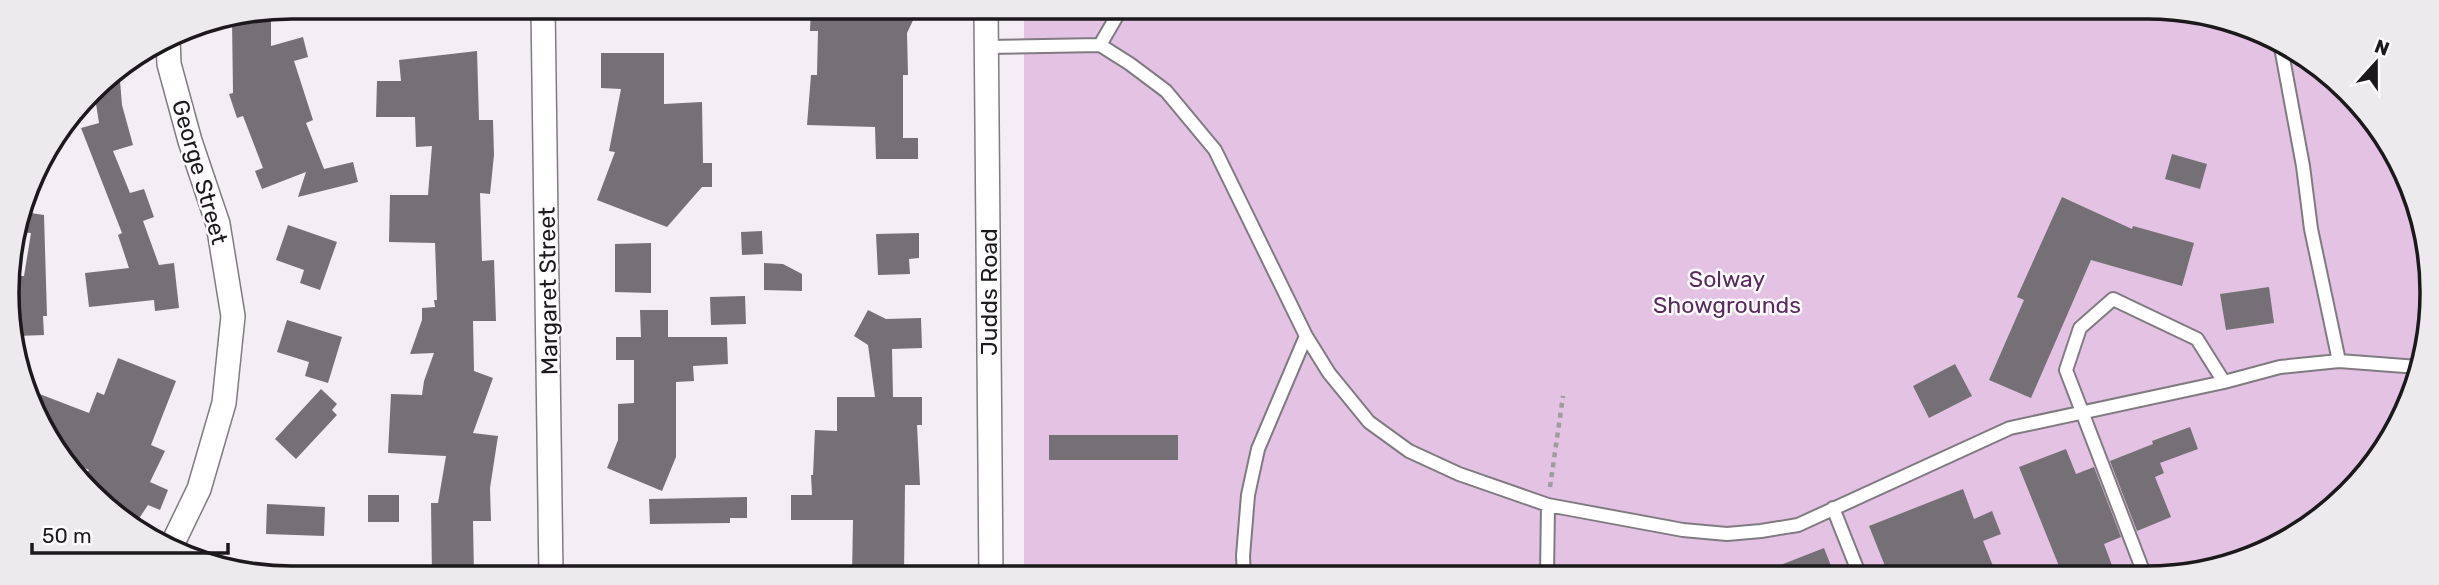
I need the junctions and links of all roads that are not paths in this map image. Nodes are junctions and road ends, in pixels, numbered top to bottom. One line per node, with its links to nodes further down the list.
1 (543, 19): 16 (street, Margaret Street)
2 (986, 19): 5 (street, Judds Road)
3 (1115, 19): 4 (lane)
4 (1100, 45): 5 (lane); 8 (lane)
5 (987, 47): 17 (street, Judds Road)
6 (168, 49): 15 (street, George Street)
7 (2283, 56): 9 (lane)
8 (1306, 336): 13 (lane); 18 (lane)
9 (2339, 361): 10 (lane); 11 (lane)
10 (2409, 366)
11 (2224, 382): 12 (lane); 12 (lane)
12 (2082, 412): 14 (lane); 21 (lane)
13 (1548, 505): 14 (lane); 19 (lane)
14 (1833, 508): 20 (lane)
15 (175, 539)
16 (551, 566)
17 (991, 566)
18 (1244, 566)
19 (1547, 566)
20 (1856, 566)
21 (2141, 566)

